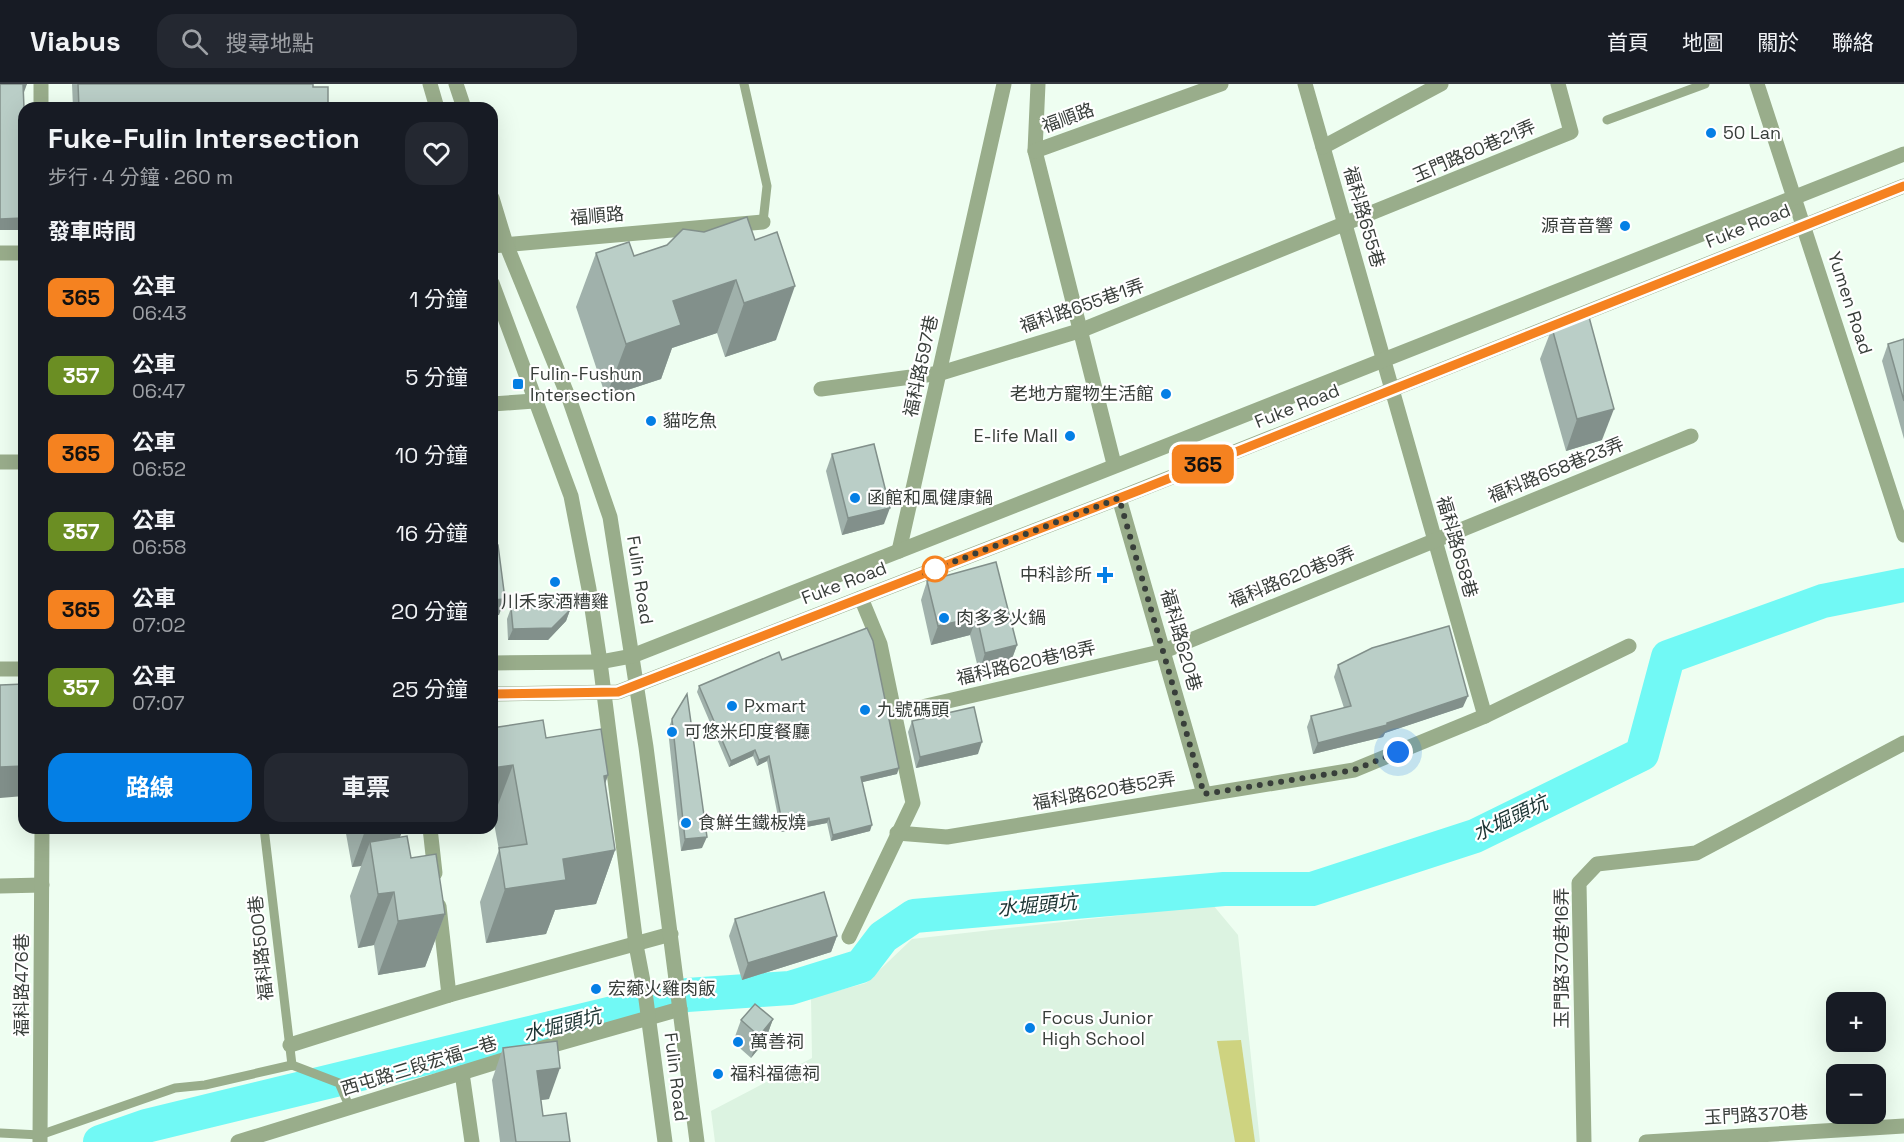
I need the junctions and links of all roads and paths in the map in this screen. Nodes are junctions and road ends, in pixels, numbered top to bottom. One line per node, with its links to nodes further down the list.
1 (41, 84): 13 (street)
2 (429, 84): 14 (street)
3 (456, 84): 15 (street)
4 (744, 84): 22 (lane)
5 (1004, 84): 31 (street, 福科路597巷)
6 (1038, 84): 18 (street)
7 (1221, 84): 18 (street, 福順路)
8 (1305, 84): 17 (street, 福科路655巷)
9 (1441, 84): 17 (street)
10 (1558, 84): 24 (street, 玉門路80巷21弄)
11 (1705, 84): 16 (lane)
12 (1757, 84): 21 (street, Yumen Road)
13 (41, 102)
14 (434, 102)
15 (462, 102)
16 (1606, 120)
17 (1323, 147): 24 (street, 福科路655巷)
18 (1035, 151): 29 (street, 福順路)
19 (1904, 154): 21 (street, Fuke Road)
20 (1904, 186): 23 (street, Fuke Road)
21 (1796, 197): 23 (street, Yumen Road); 30 (street, Fuke Road)
22 (763, 222): 25 (street, 福順路)
23 (1804, 225): 33 (street, Fuke Road); 41 (street, Yumen Road)
24 (1346, 226): 29 (street, 福科路655巷1弄); 30 (street, 福科路655巷)
25 (499, 245): 47 (street, Fulin Road)
26 (0, 253): 27 (street)
27 (18, 253)
28 (498, 300): 34 (street)
29 (1082, 330): 31 (street, 福科路655巷1弄); 39 (street, 福順路)
30 (1384, 362): 33 (street, 福科路655巷); 39 (street, Fuke Road)
31 (941, 373): 32 (street, 福科路655巷1弄); 43 (street, 福科路597巷)
32 (821, 389)
33 (1392, 390): 40 (street, Fuke Road); 42 (street, 福科路658巷)
34 (534, 401): 35 (street); 48 (street)
35 (498, 404)
36 (1691, 436): 42 (street, 福科路658巷23弄)
37 (0, 462): 38 (street)
38 (18, 462)
39 (1114, 464): 43 (street, Fuke Road)
40 (1119, 498): 44 (street, Fuke Road); 46 (street, 福科路620巷)
41 (1903, 528)
42 (1435, 540): 46 (street, 福科路620巷9弄); 56 (street, 福科路658巷)
43 (899, 551): 47 (street, Fuke Road)
44 (861, 598): 52 (street, Fuke Road); 55 (street)
45 (1629, 646): 56 (street, 福科路620巷52弄)
46 (1164, 651): 55 (street, 福科路620巷18弄); 58 (street, 福科路620巷)
47 (632, 656): 48 (street, Fuke Road); 52 (street, Fulin Road)
48 (600, 662): 49 (street, Fuke Road); 53 (street)
49 (498, 663)
50 (0, 669): 51 (street)
51 (18, 669)
52 (637, 684): 53 (street, Fuke Road); 65 (street, Fulin Road)
53 (603, 692): 54 (street, Fuke Road); 67 (street)
54 (498, 694)
55 (896, 713): 59 (street)
56 (1485, 716): 58 (street, 福科路620巷52弄)
57 (1904, 743): 83 (street, 玉門路370巷16弄)
58 (1204, 794): 59 (street, 福科路620巷52弄)
59 (897, 833): 66 (street)
60 (42, 834): 63 (street, 福科路476巷)
61 (265, 834): 71 (lane, 福科路500巷)
62 (431, 834): 68 (street)
63 (42, 885): 64 (street); 77 (street, 福科路476巷)
64 (0, 886)
65 (671, 934): 67 (street); 69 (street, Fulin Road)
66 (849, 937)
67 (636, 945): 68 (street); 70 (street, Fulin Road)
68 (449, 995): 71 (street)
69 (680, 1008): 70 (street, 西屯路三段宏福一巷); 82 (street, Fulin Road)
70 (649, 1017): 73 (street, 西屯路三段宏福一巷); 81 (street, Fulin Road)
71 (290, 1045): 72 (lane, 福科路500巷)
72 (292, 1065): 74 (lane); 77 (lane)
73 (462, 1073): 74 (street, 西屯路三段宏福一巷); 80 (street)
74 (350, 1108): 79 (street, 西屯路三段宏福一巷)
75 (1904, 1126): 78 (street, 玉門路370巷)
76 (0, 1132): 77 (lane)
77 (40, 1138)
78 (1702, 1140): 84 (street, 玉門路370巷)
79 (247, 1141)
80 (472, 1142)
81 (665, 1142)
82 (697, 1142)
83 (1584, 1142)
84 (1646, 1142)

